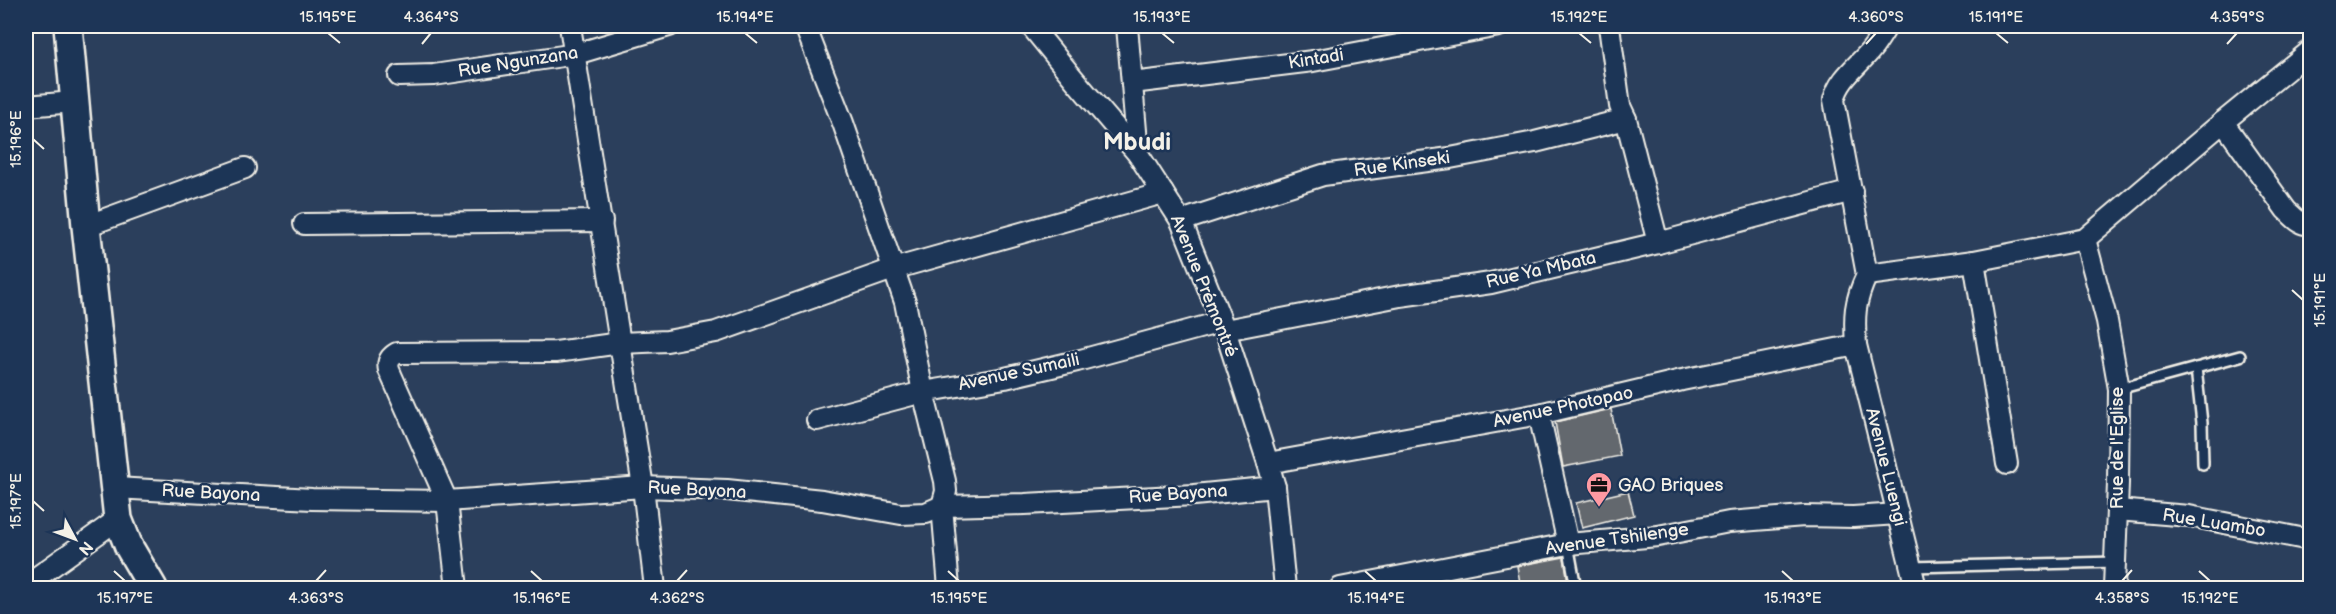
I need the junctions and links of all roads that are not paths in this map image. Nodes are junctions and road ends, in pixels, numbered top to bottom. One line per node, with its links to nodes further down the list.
1 (68, 26): 14 (street)
2 (570, 26): 11 (street)
3 (669, 26): 11 (street, Rue Ngunzana)
4 (805, 26): 30 (street)
5 (1031, 26): 18 (street, Avenue Prémontré)
6 (1127, 26): 13 (street)
7 (1499, 26): 13 (street, Kintadi)
8 (1609, 26): 16 (street)
9 (1887, 26): 20 (street)
10 (2310, 51): 17 (street)
11 (576, 54): 12 (street, Rue Ngunzana); 23 (street)
12 (399, 76)
13 (1132, 83): 18 (street)
14 (74, 102): 15 (street); 26 (street)
15 (26, 106)
16 (1626, 119): 22 (street, Rue Kinseki); 28 (street)
17 (2223, 122): 25 (street); 27 (street)
18 (1138, 154): 21 (street, Avenue Prémontré)
19 (245, 168): 26 (street)
20 (1852, 191): 28 (street, Rue Ya Mbata); 31 (street)
21 (1163, 193): 22 (street, Avenue Prémontré); 30 (street)
22 (1181, 220): 32 (street, Avenue Prémontré)
23 (602, 221): 24 (street); 33 (street)
24 (304, 224)
25 (2310, 224)
26 (86, 226): 46 (street)
27 (2085, 239): 29 (street); 37 (street, Rue de l'Eglise)
28 (1658, 243): 32 (street, Rue Ya Mbata)
29 (1974, 261): 31 (street); 42 (street)
30 (893, 269): 33 (street); 38 (street)
31 (1868, 275): 34 (street, Avenue Luengi)
32 (1223, 326): 38 (street, Avenue Sumaili); 41 (street, Avenue Prémontré)
33 (620, 343): 44 (street); 47 (street)
34 (1856, 345): 39 (street, Avenue Photopao); 50 (street, Avenue Luengi)
35 (2240, 356): 36 (lane)
36 (2196, 368): 37 (lane); 43 (lane)
37 (2119, 389): 49 (street, Rue de l'Eglise)
38 (923, 392): 40 (street, Avenue Sumaili); 48 (street)
39 (1539, 414): 41 (street, Avenue Photopao); 53 (street)
40 (817, 420)
41 (1268, 463): 45 (street, Avenue Prémontré)
42 (2007, 464)
43 (2203, 464)
44 (643, 487): 47 (street, Rue Bayona); 48 (street, Rue Bayona); 59 (street)
45 (1275, 487): 48 (street, Rue Bayona); 61 (street, Avenue Prémontré)
46 (115, 488): 47 (street, Rue Bayona); 51 (street)
47 (447, 501): 58 (street)
48 (942, 506): 60 (street)
49 (2117, 510): 52 (street, Rue Luambo); 54 (street, Rue de l'Eglise)
50 (1898, 514): 53 (street, Avenue Tshilenge); 55 (street, Avenue Luengi)
51 (118, 519): 56 (street); 57 (street)
52 (2310, 540)
53 (1568, 544): 62 (street, Avenue Tshilenge); 63 (lane)
54 (2116, 562): 55 (lane); 65 (street, Rue de l'Eglise)
55 (1911, 567): 64 (street, Avenue Luengi)
56 (26, 585)
57 (153, 588)
58 (457, 588)
59 (655, 588)
60 (949, 588)
61 (1285, 588)
62 (1340, 588)
63 (1576, 588)
64 (1916, 588)
65 (2114, 588)

